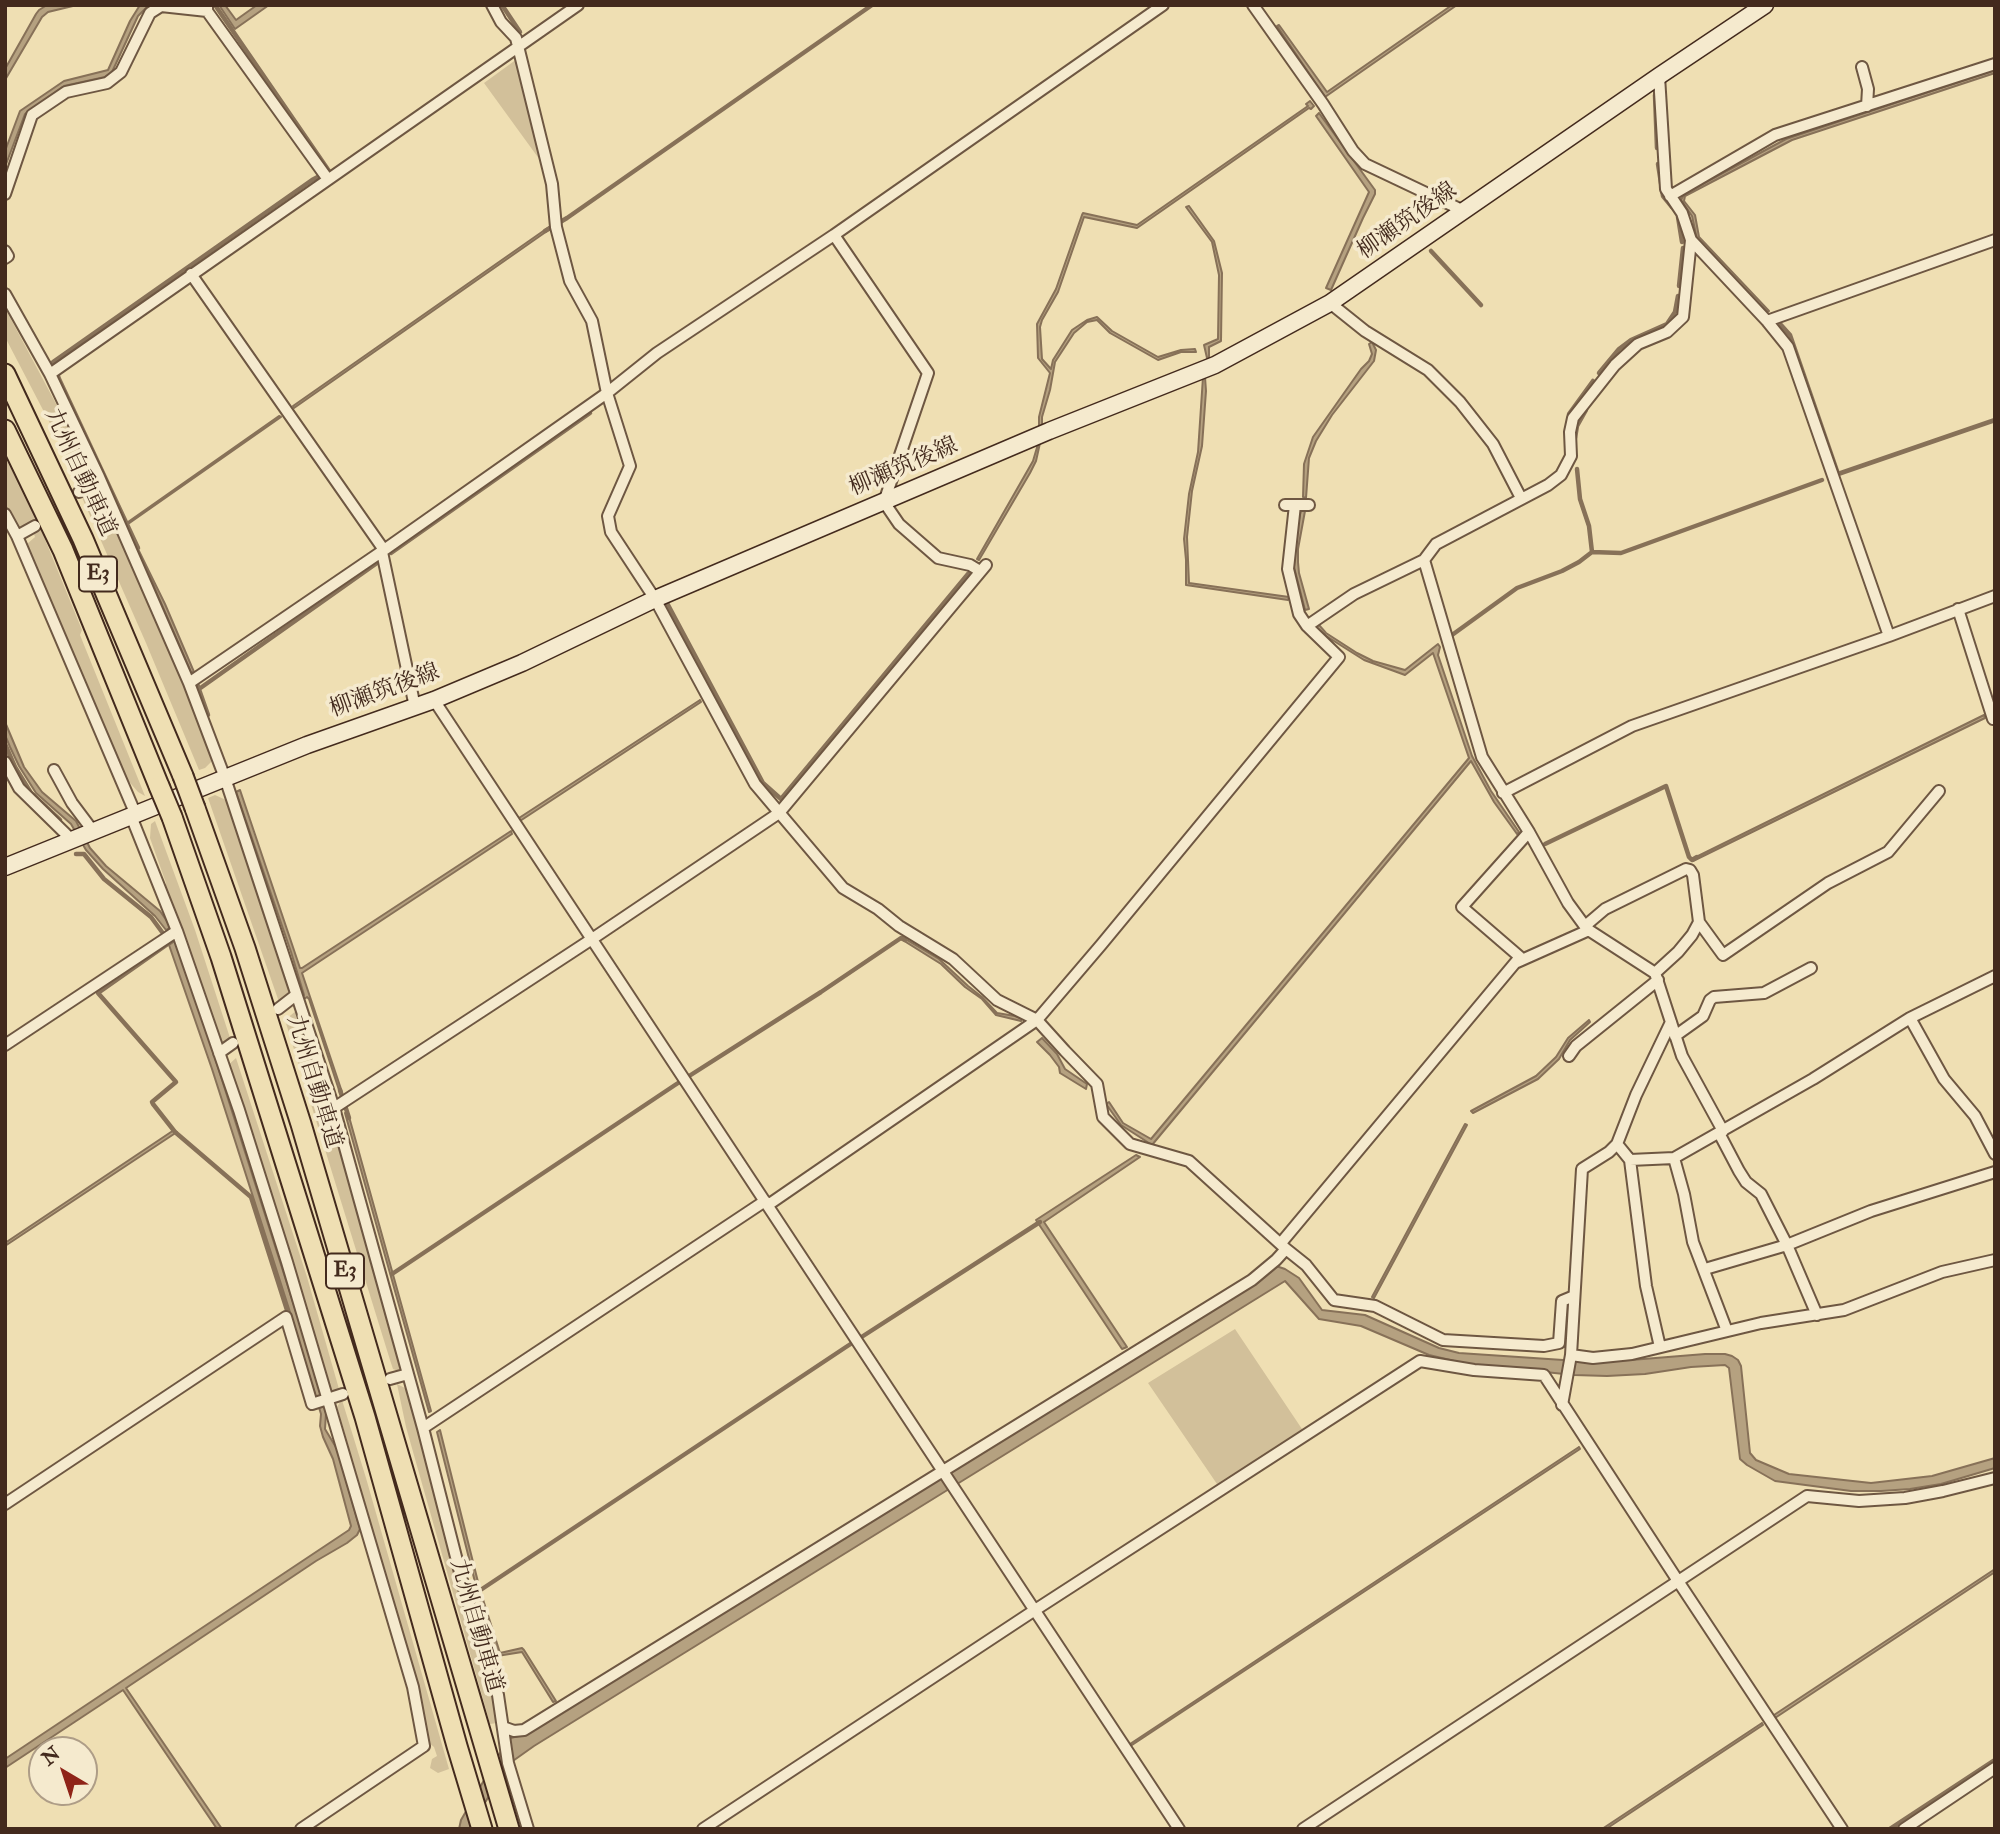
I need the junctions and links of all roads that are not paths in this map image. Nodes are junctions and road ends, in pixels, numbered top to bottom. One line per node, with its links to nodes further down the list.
1 (492, 5): 7 (street)
2 (578, 5): 7 (street)
3 (1163, 5): 16 (street)
4 (1253, 5): 15 (street)
5 (1765, 5): 10 (main road, 柳瀬筑後線)
6 (207, 8): 12 (street); 13 (street)
7 (518, 47): 12 (street); 27 (street)
8 (1995, 64): 11 (street)
9 (1861, 67): 11 (street)
10 (1659, 76): 14 (street); 15 (main road, 柳瀬筑後線)
11 (1867, 106): 14 (street)
12 (327, 178): 21 (street)
13 (5, 194)
14 (1670, 196): 17 (street)
15 (1464, 211): 23 (main road, 柳瀬筑後線)
16 (834, 234): 27 (street); 32 (street)
17 (1691, 240): 24 (street); 31 (street)
18 (1995, 240): 24 (street)
19 (5, 251): 20 (street)
20 (5, 258)
21 (191, 274): 26 (street); 37 (street)
22 (5, 294): 26 (street)
23 (1330, 303): 31 (street); 32 (main road, 柳瀬筑後線)
24 (1767, 321): 43 (street)
25 (5, 374): 109 (highway, 九州自動車道 / E3, bridge)
26 (50, 374): 29 (street)
27 (607, 393): 37 (street); 40 (street)
28 (5, 430): 108 (highway, 九州自動車道 / E3, bridge)
29 (99, 477): 30 (street); 44 (street)
30 (79, 492)
31 (1521, 498): 38 (street)
32 (884, 502): 40 (main road, 柳瀬筑後線); 53 (street)
33 (1309, 505): 42 (street)
34 (5, 514): 36 (street)
35 (35, 526): 36 (street)
36 (17, 536): 54 (street)
37 (383, 551): 44 (street); 46 (street)
38 (1424, 560): 42 (street); 52 (street)
39 (1995, 596): 41 (street)
40 (655, 599): 45 (main road, 柳瀬筑後線); 53 (street)
41 (1958, 609): 43 (street); 47 (street)
42 (1307, 626): 70 (street)
43 (1889, 636): 52 (street)
44 (189, 683): 50 (street)
45 (434, 700): 46 (main road, 柳瀬筑後線); 62 (street)
46 (415, 707): 50 (main road, 柳瀬筑後線)
47 (1993, 719)
48 (5, 762): 57 (street)
49 (54, 770): 55 (street)
50 (225, 778): 54 (main road, 柳瀬筑後線); 67 (street)
51 (1939, 791): 59 (street)
52 (1503, 793): 56 (street)
53 (779, 813): 62 (street); 70 (street)
54 (134, 815): 55 (main road, 柳瀬筑後線); 61 (street)
55 (93, 831): 57 (main road, 柳瀬筑後線)
56 (1528, 832): 60 (street); 63 (street)
57 (72, 840): 58 (main road, 柳瀬筑後線)
58 (5, 867)
59 (1699, 922): 60 (street); 66 (street)
60 (1588, 928): 63 (street); 66 (street)
61 (176, 932): 74 (street); 75 (street)
62 (592, 939): 77 (street); 84 (street)
63 (1514, 964): 86 (street)
64 (1811, 968): 72 (street)
65 (1995, 976): 69 (street)
66 (1656, 977): 71 (street); 76 (street)
67 (296, 995): 68 (street); 77 (street)
68 (278, 1009)
69 (1910, 1018): 78 (street); 80 (street)
70 (1037, 1020): 84 (street); 86 (street)
71 (1671, 1022): 72 (street); 79 (street)
72 (1675, 1036): 78 (street)
73 (233, 1042): 75 (street)
74 (5, 1045)
75 (219, 1053): 97 (street)
76 (1569, 1056)
77 (334, 1108): 94 (street)
78 (1721, 1132): 81 (street); 85 (street)
79 (1617, 1144): 82 (street); 89 (street)
80 (1995, 1153)
81 (1674, 1158): 82 (street); 88 (street)
82 (1630, 1160): 92 (street)
83 (1995, 1172): 85 (street)
84 (766, 1203): 99 (street); 100 (street)
85 (1787, 1245): 88 (street); 90 (street)
86 (1283, 1246): 89 (street); 100 (street)
87 (1995, 1260): 90 (street)
88 (1704, 1269): 91 (street)
89 (1574, 1296): 93 (street)
90 (1817, 1315): 91 (street)
91 (1727, 1331): 92 (street)
92 (1660, 1347): 93 (street)
93 (1571, 1355): 98 (street)
94 (408, 1374): 95 (street); 99 (street)
95 (390, 1379)
96 (343, 1394): 97 (street)
97 (328, 1399): 102 (street); 107 (street)
98 (1562, 1405): 103 (street); 104 (street)
99 (423, 1428): 105 (street)
100 (942, 1471): 104 (street); 105 (street)
101 (1995, 1478): 103 (street)
102 (5, 1504)
103 (1678, 1581): 113 (street); 114 (street)
104 (1035, 1610): 111 (street); 112 (street)
105 (503, 1727): 110 (street)
106 (1995, 1768): 115 (street)
107 (301, 1829)
108 (482, 1829)
109 (509, 1829)
110 (527, 1829)
111 (703, 1829)
112 (1179, 1829)
113 (1303, 1829)
114 (1842, 1829)
115 (1904, 1829)

